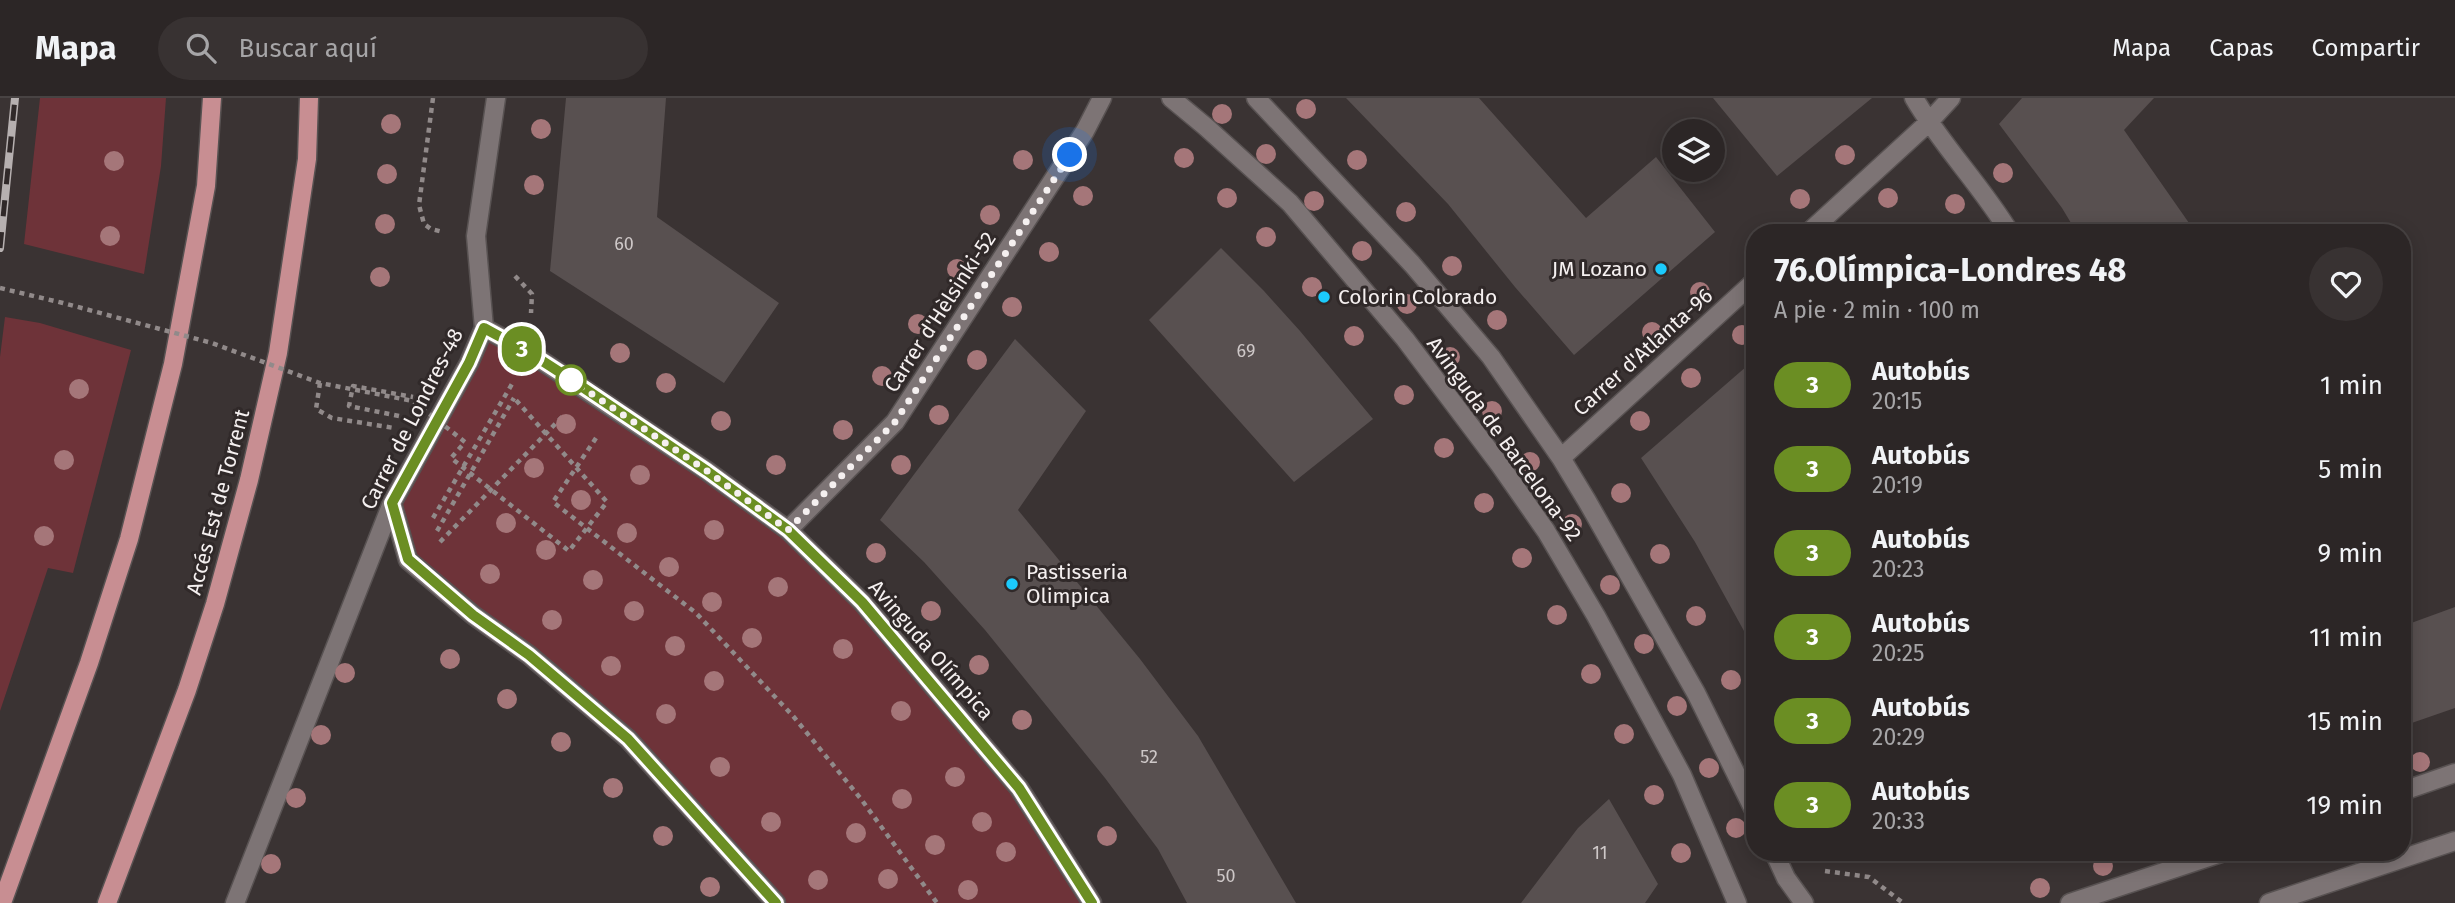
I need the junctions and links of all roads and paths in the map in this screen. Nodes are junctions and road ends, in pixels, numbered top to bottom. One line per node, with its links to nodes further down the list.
1 (212, 98): 30 (main road)
2 (309, 98): 31 (main road, Accés Est de Torrent)
3 (496, 98): 14 (street, Carrer de Londres-48)
4 (1102, 98): 21 (street, Carrer d'Hèlsinki-52)
5 (1171, 98): 36 (street, Avinguda de Barcelona-92)
6 (1255, 98): 19 (street, Avinguda de Barcelona-92)
7 (1914, 98): 9 (street)
8 (1951, 98): 9 (street)
9 (1928, 123): 10 (street); 11 (street)
10 (1818, 224)
11 (2005, 224)
12 (0, 288): 15 (path, bridge)
13 (1746, 289): 19 (street, Carrer d'Atlanta-96)
14 (484, 328): 20 (street, Carrer de Londres-48); 21 (street, Avinguda Olímpica)
15 (320, 383): 16 (path); 17 (path, bridge)
16 (402, 395)
17 (574, 423)
18 (585, 430): 34 (path, bridge)
19 (1561, 458): 24 (street, Avinguda de Barcelona-92)
20 (392, 503): 32 (street, Carrer de Londres-48); 33 (street)
21 (788, 530): 35 (street, Avinguda Olímpica)
22 (2455, 773): 23 (street)
23 (2411, 789)
24 (1746, 795)
25 (2455, 841): 26 (street)
26 (2411, 856)
27 (1778, 861): 37 (street)
28 (2197, 861): 38 (street)
29 (2395, 861): 39 (street)
30 (2, 901)
31 (107, 903)
32 (235, 903)
33 (776, 903)
34 (937, 903)
35 (1093, 903)
36 (1737, 903)
37 (1804, 903)
38 (2070, 903)
39 (2269, 903)

